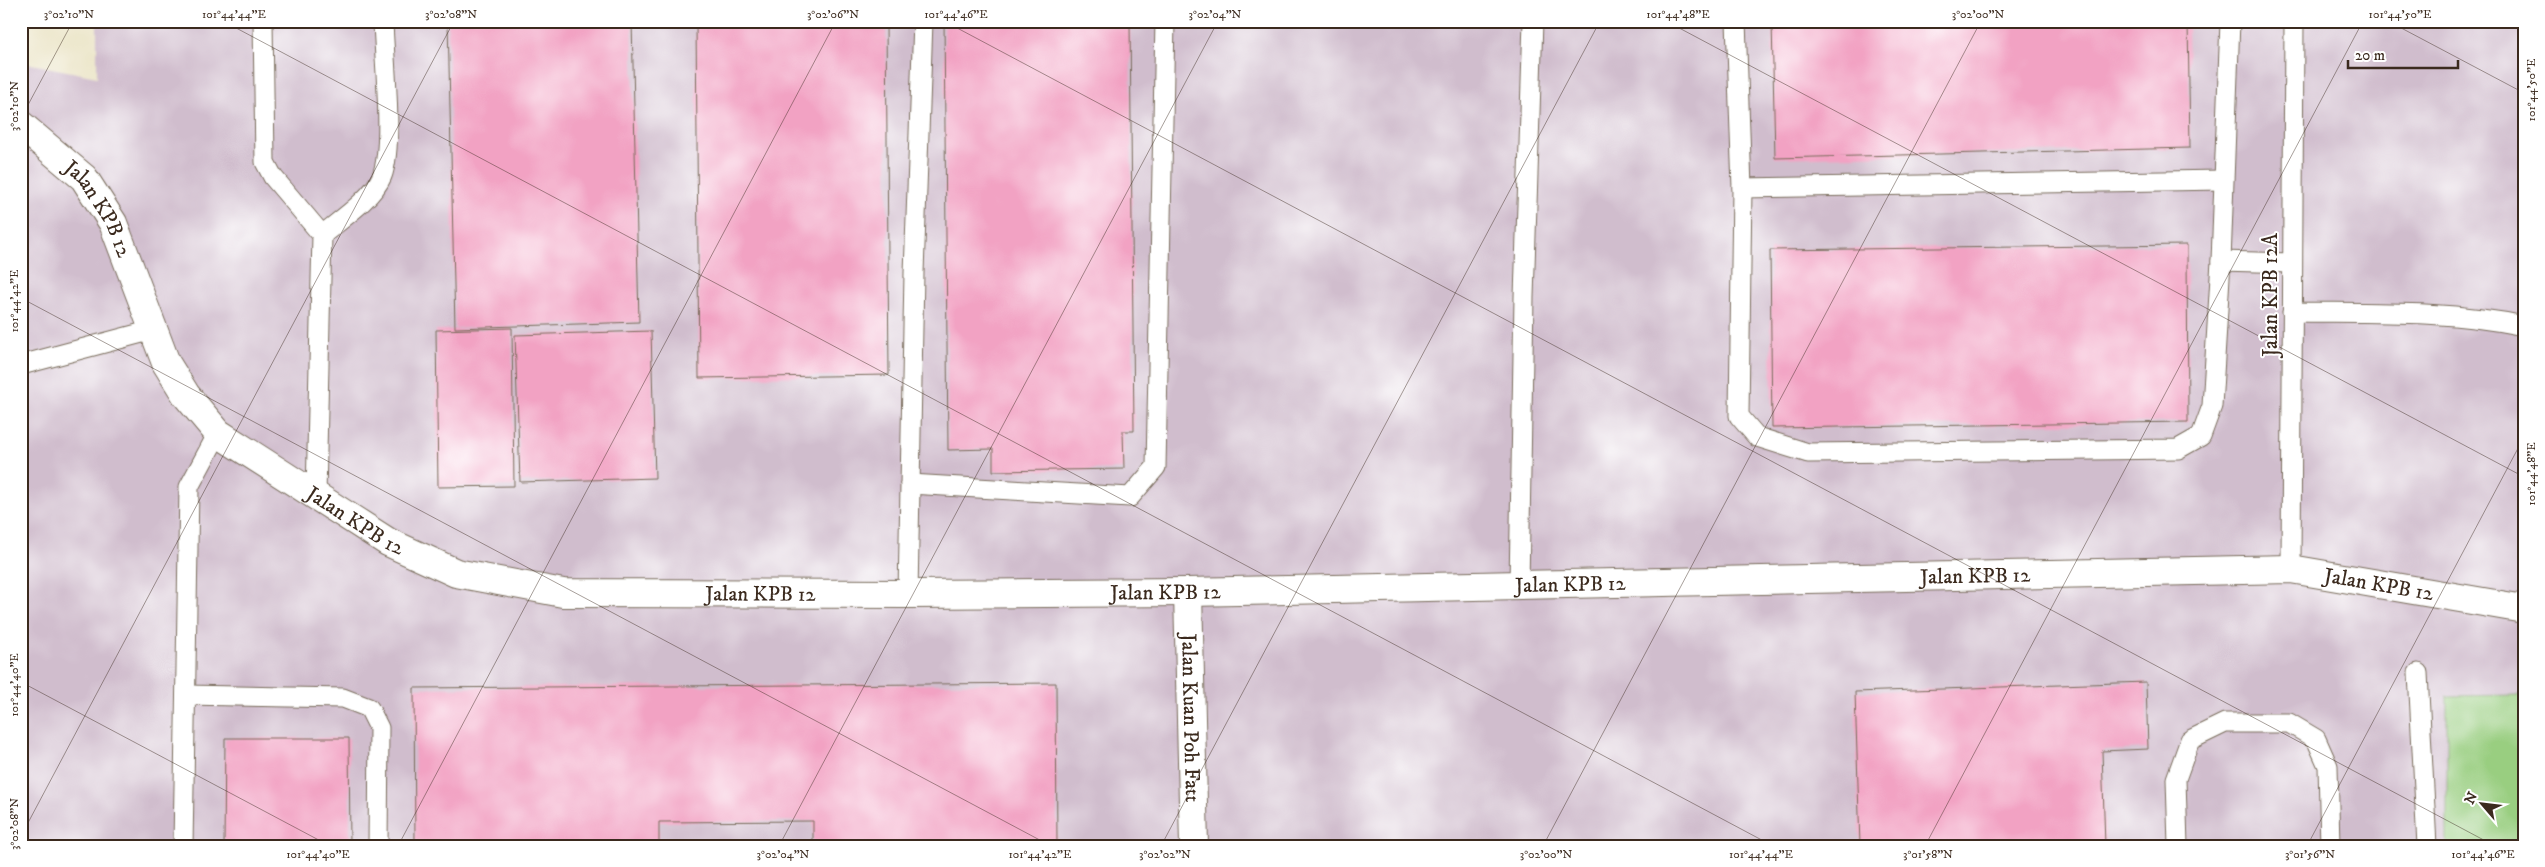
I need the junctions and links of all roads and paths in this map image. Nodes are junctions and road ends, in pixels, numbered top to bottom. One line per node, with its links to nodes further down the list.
1 (263, 21): 12 (lane)
2 (383, 21): 12 (lane)
3 (922, 21): 20 (lane)
4 (1165, 21): 20 (lane)
5 (1533, 21): 23 (lane)
6 (1736, 21): 11 (lane)
7 (2230, 21): 10 (lane)
8 (2294, 21): 14 (lane, Jalan KPB 12A)
9 (21, 125): 17 (street, Jalan KPB 12)
10 (2223, 180): 11 (lane); 13 (lane)
11 (1742, 188): 13 (lane)
12 (322, 235): 21 (lane)
13 (2221, 261): 14 (lane)
14 (2292, 263): 15 (lane, Jalan KPB 12A)
15 (2292, 312): 16 (lane); 22 (lane, Jalan KPB 12A)
16 (2524, 326)
17 (152, 330): 18 (lane); 19 (street, Jalan KPB 12)
18 (21, 365)
19 (218, 433): 21 (street, Jalan KPB 12); 28 (lane)
20 (910, 484): 25 (lane)
21 (316, 496): 25 (street, Jalan KPB 12)
22 (2291, 569): 23 (street, Jalan KPB 12); 26 (street, Jalan KPB 12)
23 (1519, 585): 24 (street, Jalan KPB 12)
24 (1188, 592): 25 (street, Jalan KPB 12); 31 (street, Jalan Kuan Poh Fatt)
25 (908, 594)
26 (2524, 609)
27 (2418, 673): 34 (lane)
28 (186, 695): 29 (lane); 30 (lane)
29 (183, 846)
30 (378, 846)
31 (1194, 846)
32 (2178, 846): 33 (lane)
33 (2330, 846)
34 (2427, 846)

